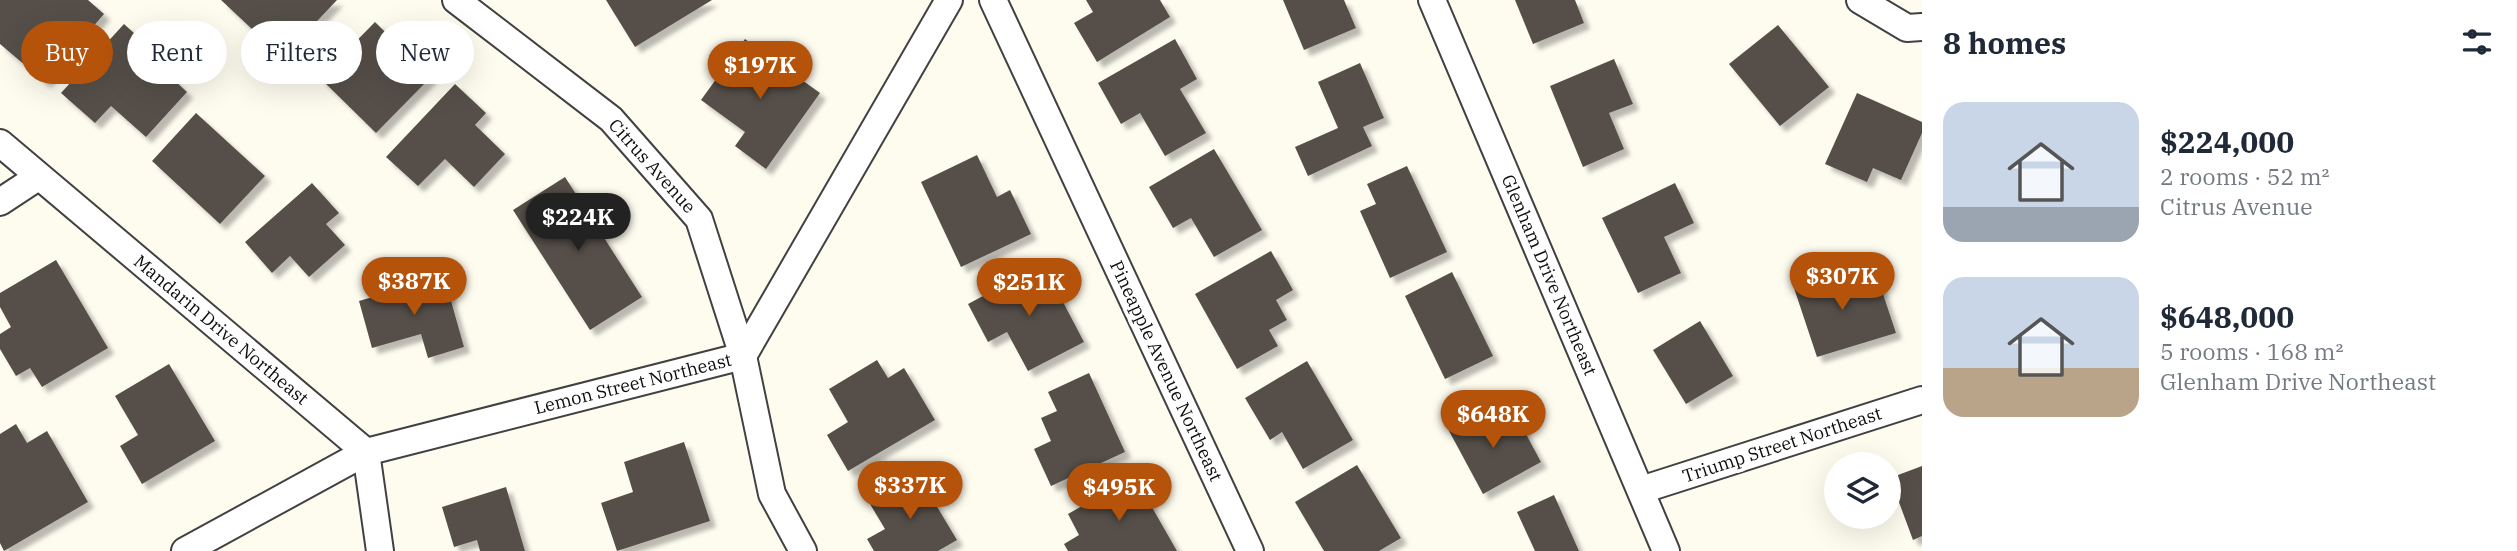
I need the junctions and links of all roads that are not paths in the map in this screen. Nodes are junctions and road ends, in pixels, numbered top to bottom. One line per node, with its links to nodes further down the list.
1 (457, 0): 10 (street, Citrus Avenue)
2 (949, 0): 10 (street, Lemon Street Northeast)
3 (993, 0): 17 (street, Pineapple Avenue Northeast)
4 (1432, 0): 13 (street, Glenham Drive Northeast)
5 (1860, 0): 6 (street)
6 (1922, 27)
7 (0, 144): 8 (street, Mandarin Drive Northeast)
8 (38, 177): 9 (street); 12 (street, Mandarin Drive Northeast)
9 (0, 202)
10 (743, 356): 12 (street, Lemon Street Northeast); 16 (street, Citrus Avenue)
11 (1922, 400): 13 (street, Triump Street Northeast)
12 (366, 452): 14 (street, Lemon Street Northeast); 15 (street)
13 (1641, 490): 18 (street, Glenham Drive Northeast)
14 (185, 551)
15 (380, 551)
16 (803, 551)
17 (1250, 551)
18 (1666, 551)

